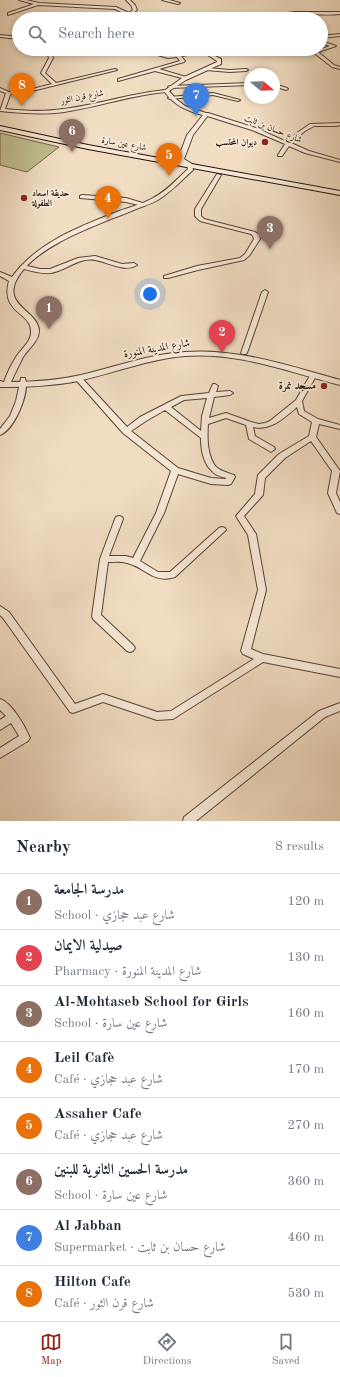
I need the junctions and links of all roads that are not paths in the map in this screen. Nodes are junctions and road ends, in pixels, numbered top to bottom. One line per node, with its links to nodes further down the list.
1 (22, 0): 5 (street)
2 (129, 0): 8 (street)
3 (164, 0): 4 (street)
4 (178, 3)
5 (39, 4): 6 (street); 7 (street)
6 (15, 12)
7 (125, 12)
8 (133, 12)
9 (12, 13): 11 (street)
10 (340, 13): 12 (street)
11 (9, 14)
12 (328, 14)
13 (0, 33): 14 (street)
14 (12, 34)
15 (340, 35): 17 (street)
16 (0, 36): 18 (street)
17 (328, 36)
18 (12, 37)
19 (328, 44): 20 (street)
20 (328, 48)
21 (50, 56): 33 (street)
22 (163, 56): 23 (street)
23 (178, 56): 29 (street)
24 (211, 56): 27 (street)
25 (321, 56): 26 (street)
26 (340, 68)
27 (207, 69): 30 (street); 31 (street, شارع قرن الثور)
28 (115, 70): 33 (street)
29 (157, 70): 31 (street); 32 (street)
30 (244, 70)
31 (185, 78): 37 (street, شارع قرن الثور)
32 (119, 80)
33 (55, 84): 39 (street)
34 (244, 84): 37 (street)
35 (280, 87): 38 (street)
36 (0, 89): 39 (street)
37 (168, 89): 40 (street, شارع حسان بن ثابت); 42 (street, شارع قرن الثور)
38 (286, 89)
39 (10, 93): 42 (street)
40 (170, 98): 41 (street); 43 (street, شارع حسان بن ثابت)
41 (238, 100)
42 (1, 110)
43 (206, 114): 47 (street, شارع حسان بن ثابت); 52 (street)
44 (340, 124): 49 (street)
45 (0, 128): 52 (main road, شارع عين سارة)
46 (0, 132): 52 (main road, شارع عين سارة)
47 (266, 134): 48 (street); 49 (street, شارع حسان بن ثابت)
48 (263, 140)
49 (288, 144): 50 (street); 51 (street, شارع حسان بن ثابت)
50 (280, 155)
51 (340, 161)
52 (191, 167): 53 (main road, شارع عين سارة); 54 (main road, شارع عين سارة); 57 (street)
53 (219, 175): 56 (main road, شارع عين سارة); 61 (street)
54 (340, 193)
55 (82, 197): 57 (street)
56 (340, 197)
57 (143, 204): 59 (street)
58 (134, 265): 59 (street)
59 (23, 267): 62 (street)
60 (0, 274): 62 (street)
61 (166, 276)
62 (13, 280): 68 (street)
63 (266, 292): 64 (street)
64 (244, 353): 67 (street, شارع المدينة المنورة); 69 (street, شارع المدينة المنورة)
65 (313, 376): 66 (street, شارع المدينة المنورة); 70 (street, شارع المدينة المنورة); 74 (street)
66 (78, 378): 69 (street, شارع المدينة المنورة); 80 (street)
67 (340, 378)
68 (4, 382): 69 (street, شارع المدينة المنورة)
69 (23, 382): 81 (street)
70 (340, 383)
71 (216, 386): 73 (street)
72 (230, 393): 73 (street)
73 (211, 395): 75 (street); 77 (street)
74 (299, 401): 76 (street); 78 (street)
75 (166, 407): 80 (street); 82 (street)
76 (316, 421): 79 (street); 83 (street)
77 (206, 422): 78 (street); 82 (street)
78 (249, 425): 84 (street)
79 (340, 427)
80 (126, 431): 85 (street)
81 (0, 433)
82 (204, 437): 85 (street)
83 (312, 437): 86 (street); 93 (street)
84 (271, 449)
85 (175, 470): 90 (street)
86 (340, 511)
87 (119, 519): 89 (street)
88 (222, 530): 90 (street)
89 (104, 559): 90 (street); 92 (street)
90 (135, 562)
91 (0, 610): 93 (street)
92 (130, 648)
93 (262, 658): 94 (street)
94 (340, 673)
95 (0, 703): 97 (street)
96 (340, 707): 100 (street)
97 (13, 717): 98 (street); 99 (street)
98 (0, 724)
99 (0, 752)
100 (188, 821)

